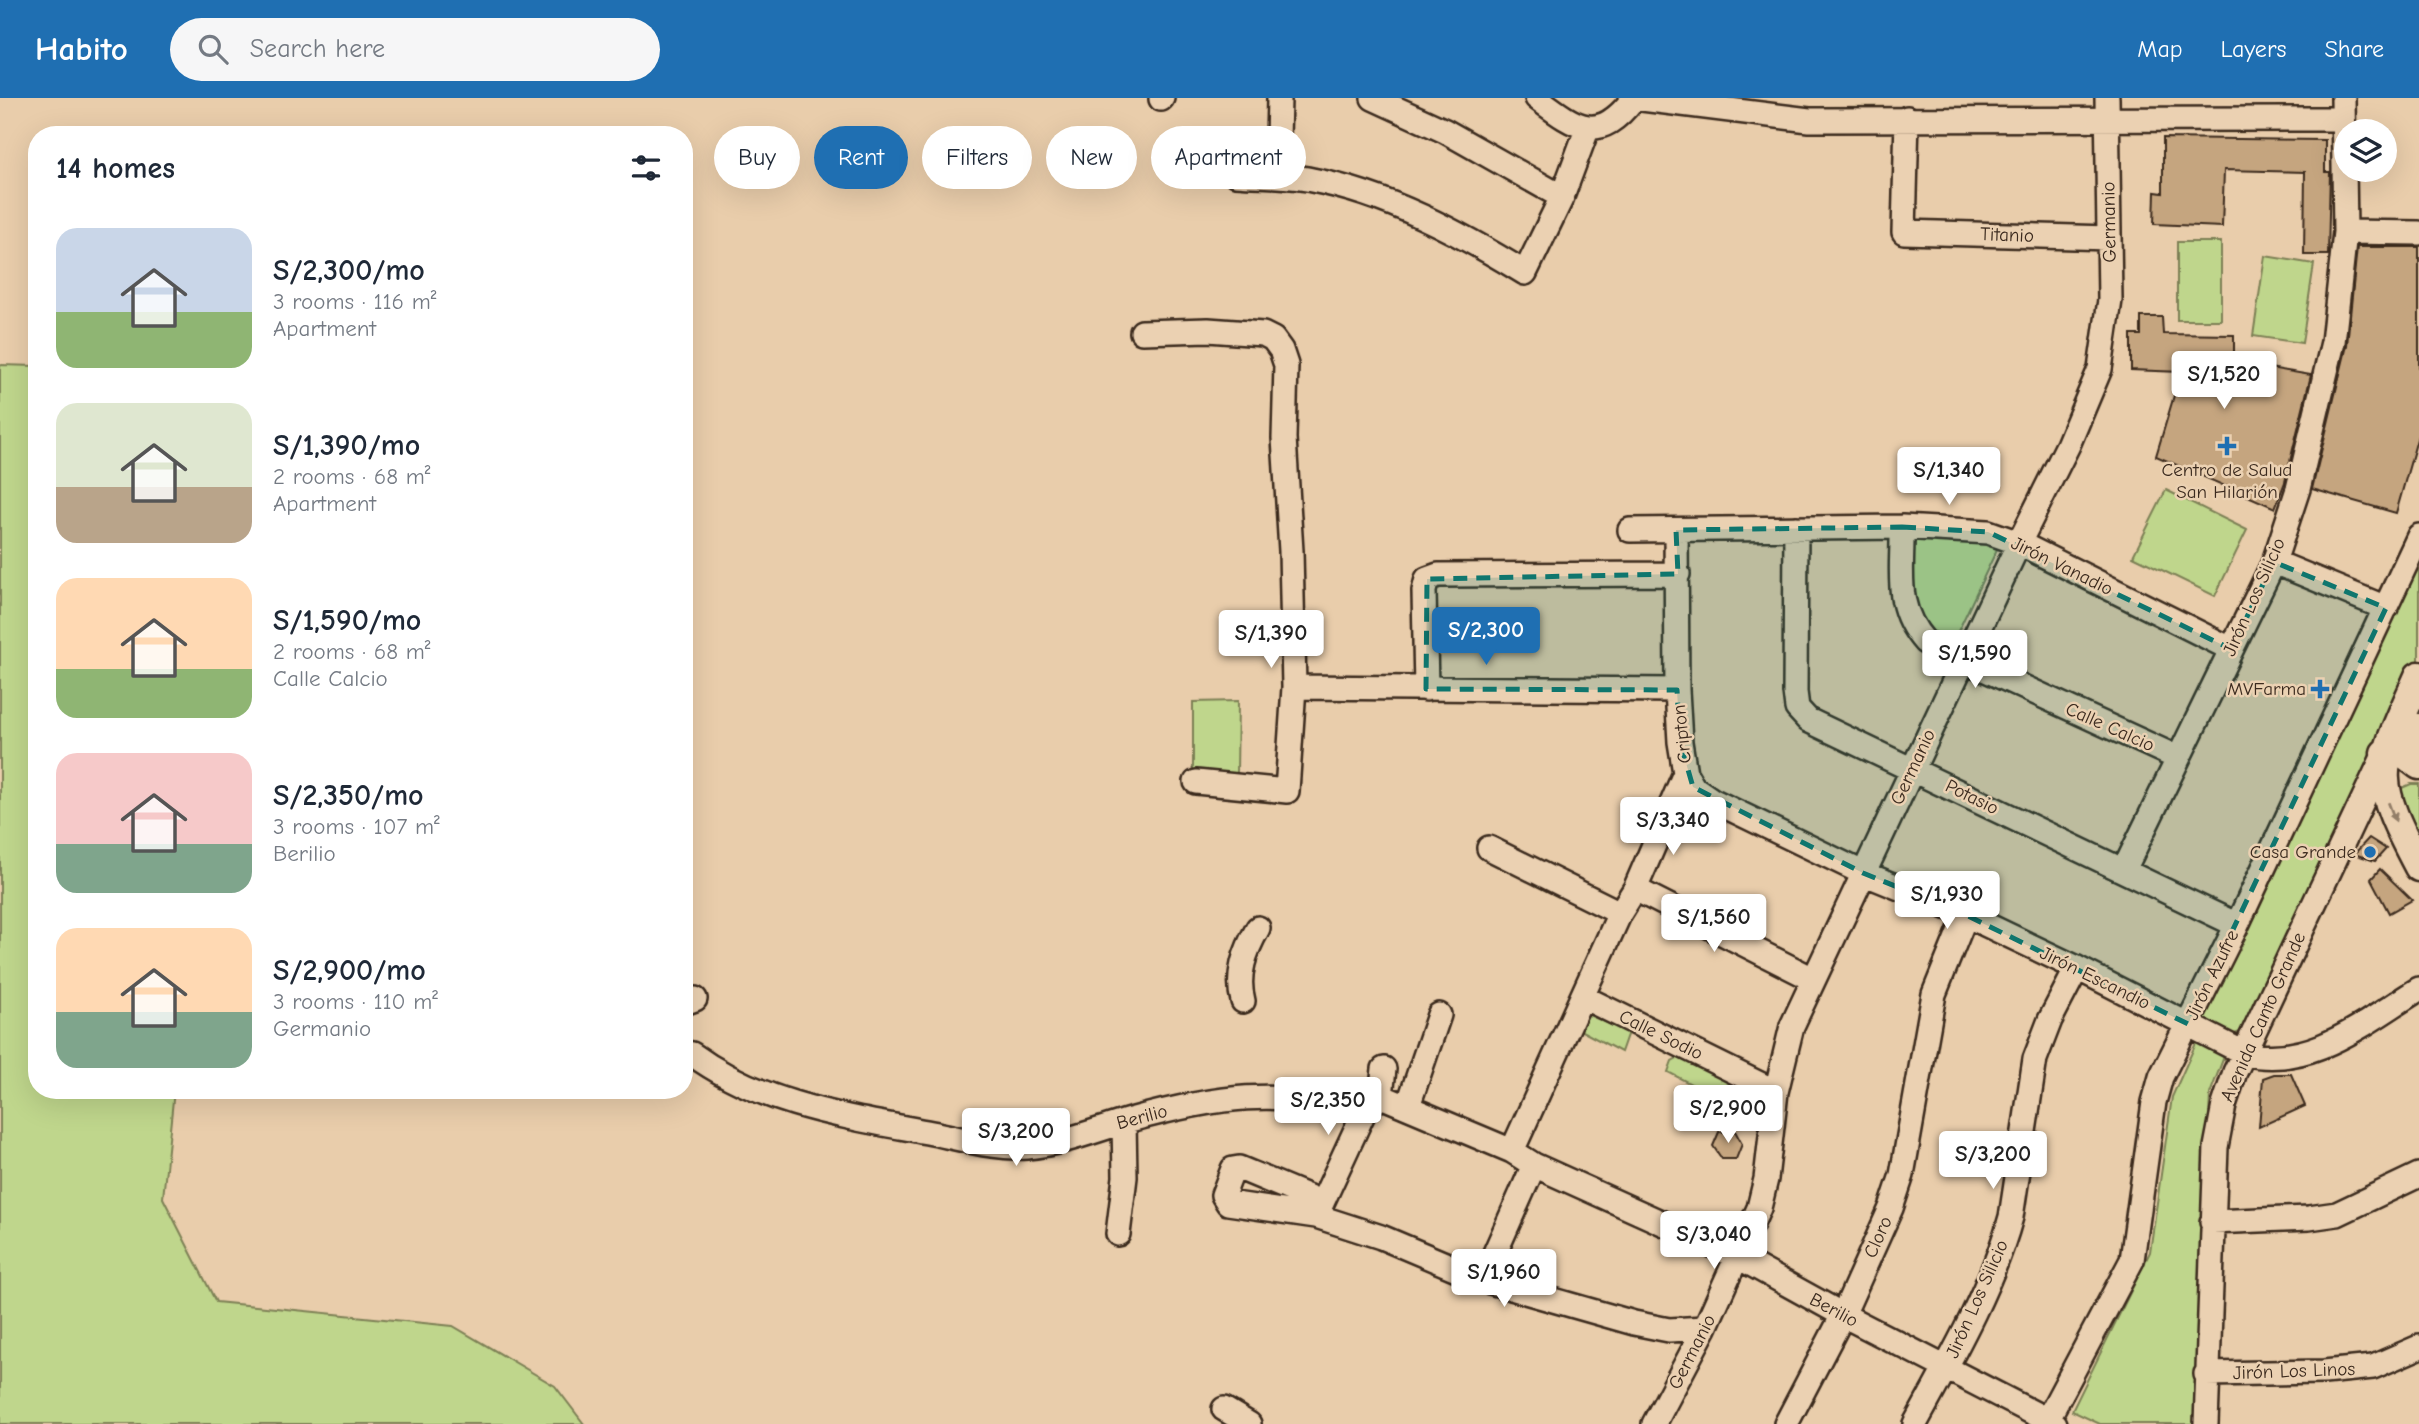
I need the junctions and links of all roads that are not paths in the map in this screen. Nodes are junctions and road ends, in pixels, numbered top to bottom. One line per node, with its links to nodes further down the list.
1 (1279, 98): 9 (street)
2 (1373, 98): 12 (street)
3 (1538, 98): 10 (street)
4 (1634, 98): 5 (street); 10 (street)
5 (1738, 104): 8 (street)
6 (2107, 109): 7 (street); 8 (street); 15 (street, Germanio)
7 (2343, 109): 13 (street, Jirón Los Silicio)
8 (1907, 118): 15 (street, Titanio)
9 (1278, 126)
10 (1588, 128): 12 (street)
11 (1306, 179): 12 (street)
12 (1562, 197)
13 (2344, 232): 14 (street); 23 (street, Jirón Los Silicio)
14 (2419, 233)
15 (2109, 238): 22 (street, Germanio)
16 (1142, 331): 29 (street)
17 (1902, 527): 18 (street, Jirón Vanadio); 22 (street, Jirón Vanadio); 27 (street, Calle Calcio)
18 (1796, 528): 20 (street, Jirón Vanadio); 36 (street, Potasio)
19 (1630, 530): 20 (street, Jirón Vanadio)
20 (1676, 530): 24 (street, Cripton)
21 (2419, 536): 25 (street, Jirón Azufre)
22 (2019, 543): 26 (street, Jirón Vanadio); 27 (street, Germanio)
23 (2274, 562): 25 (street); 26 (street, Jirón Los Silicio)
24 (1678, 573): 30 (street); 31 (street, Cripton)
25 (2386, 608): 46 (street, Jirón Azufre)
26 (2231, 649): 34 (street, Jirón Los Silicio)
27 (1963, 661): 34 (street, Calle Calcio); 36 (street, Germanio)
28 (2419, 676): 33 (main road)
29 (1293, 687): 30 (street); 38 (street)
30 (1426, 689): 31 (street)
31 (1678, 690): 37 (street, Cripton)
32 (2419, 729): 35 (main road)
33 (2385, 753): 35 (main road); 40 (main road, one-way to 40); 55 (street, Avenida Canto Grande)
34 (2178, 758): 41 (street, Jirón Los Silicio)
35 (2416, 762)
36 (1912, 768): 41 (street, Potasio); 42 (street, Germanio)
37 (1685, 773): 42 (street, Jirón Escandio); 43 (street, Cripton)
38 (1196, 782)
39 (1489, 848): 44 (street)
40 (2419, 867)
41 (2124, 870): 46 (street, Potasio)
42 (1863, 873): 45 (street, Jirón Escandio); 49 (street, Germanio)
43 (1635, 889): 44 (street, Cripton); 49 (street)
44 (1620, 913): 51 (street, Cripton)
45 (1966, 915): 48 (street, Jirón Escandio); 69 (street, Cloro)
46 (2237, 925): 54 (street, Jirón Azufre)
47 (1258, 928): 52 (street)
48 (2077, 968): 54 (street, Jirón Escandio); 72 (street, Jirón Los Silicio)
49 (1813, 979): 58 (street, Germanio)
50 (2419, 989): 55 (street, Jirón Escandio)
51 (1583, 997): 58 (street, Calle Sodio); 62 (street, Cripton)
52 (1243, 1001)
53 (1439, 1015): 60 (street)
54 (2188, 1024): 55 (street, Jirón Escandio); 75 (street, Jirón Azufre)
55 (2244, 1053): 65 (street, Avenida Canto Grande)
56 (693, 1055): 61 (street, Berilio)
57 (1384, 1069): 59 (street)
58 (1776, 1092): 67 (street, Germanio)
59 (1373, 1103): 60 (street, Berilio); 61 (street, Berilio); 68 (street)
60 (1408, 1106): 62 (street, Berilio)
61 (1124, 1122): 66 (street)
62 (1512, 1152): 63 (street, Berilio)
63 (1534, 1166): 67 (street, Berilio); 68 (street)
64 (2419, 1175): 65 (street)
65 (2212, 1222): 73 (street, Avenida Canto Grande)
66 (1118, 1234)
67 (1738, 1257): 69 (street, Berilio); 70 (street, Germanio)
68 (1483, 1280): 70 (street)
69 (1843, 1315): 72 (street, Berilio); 78 (street, Cloro)
70 (1705, 1328): 77 (street, Germanio)
71 (2419, 1347): 73 (street, Jirón Los Linos)
72 (1945, 1368): 75 (street, Berilio); 79 (street, Jirón Los Silicio)
73 (2206, 1374): 80 (street, Avenida Canto Grande)
74 (1224, 1409): 76 (street)
75 (2049, 1423)
76 (1249, 1424)
77 (1654, 1424)
78 (1786, 1424)
79 (1915, 1424)
80 (2206, 1424)

